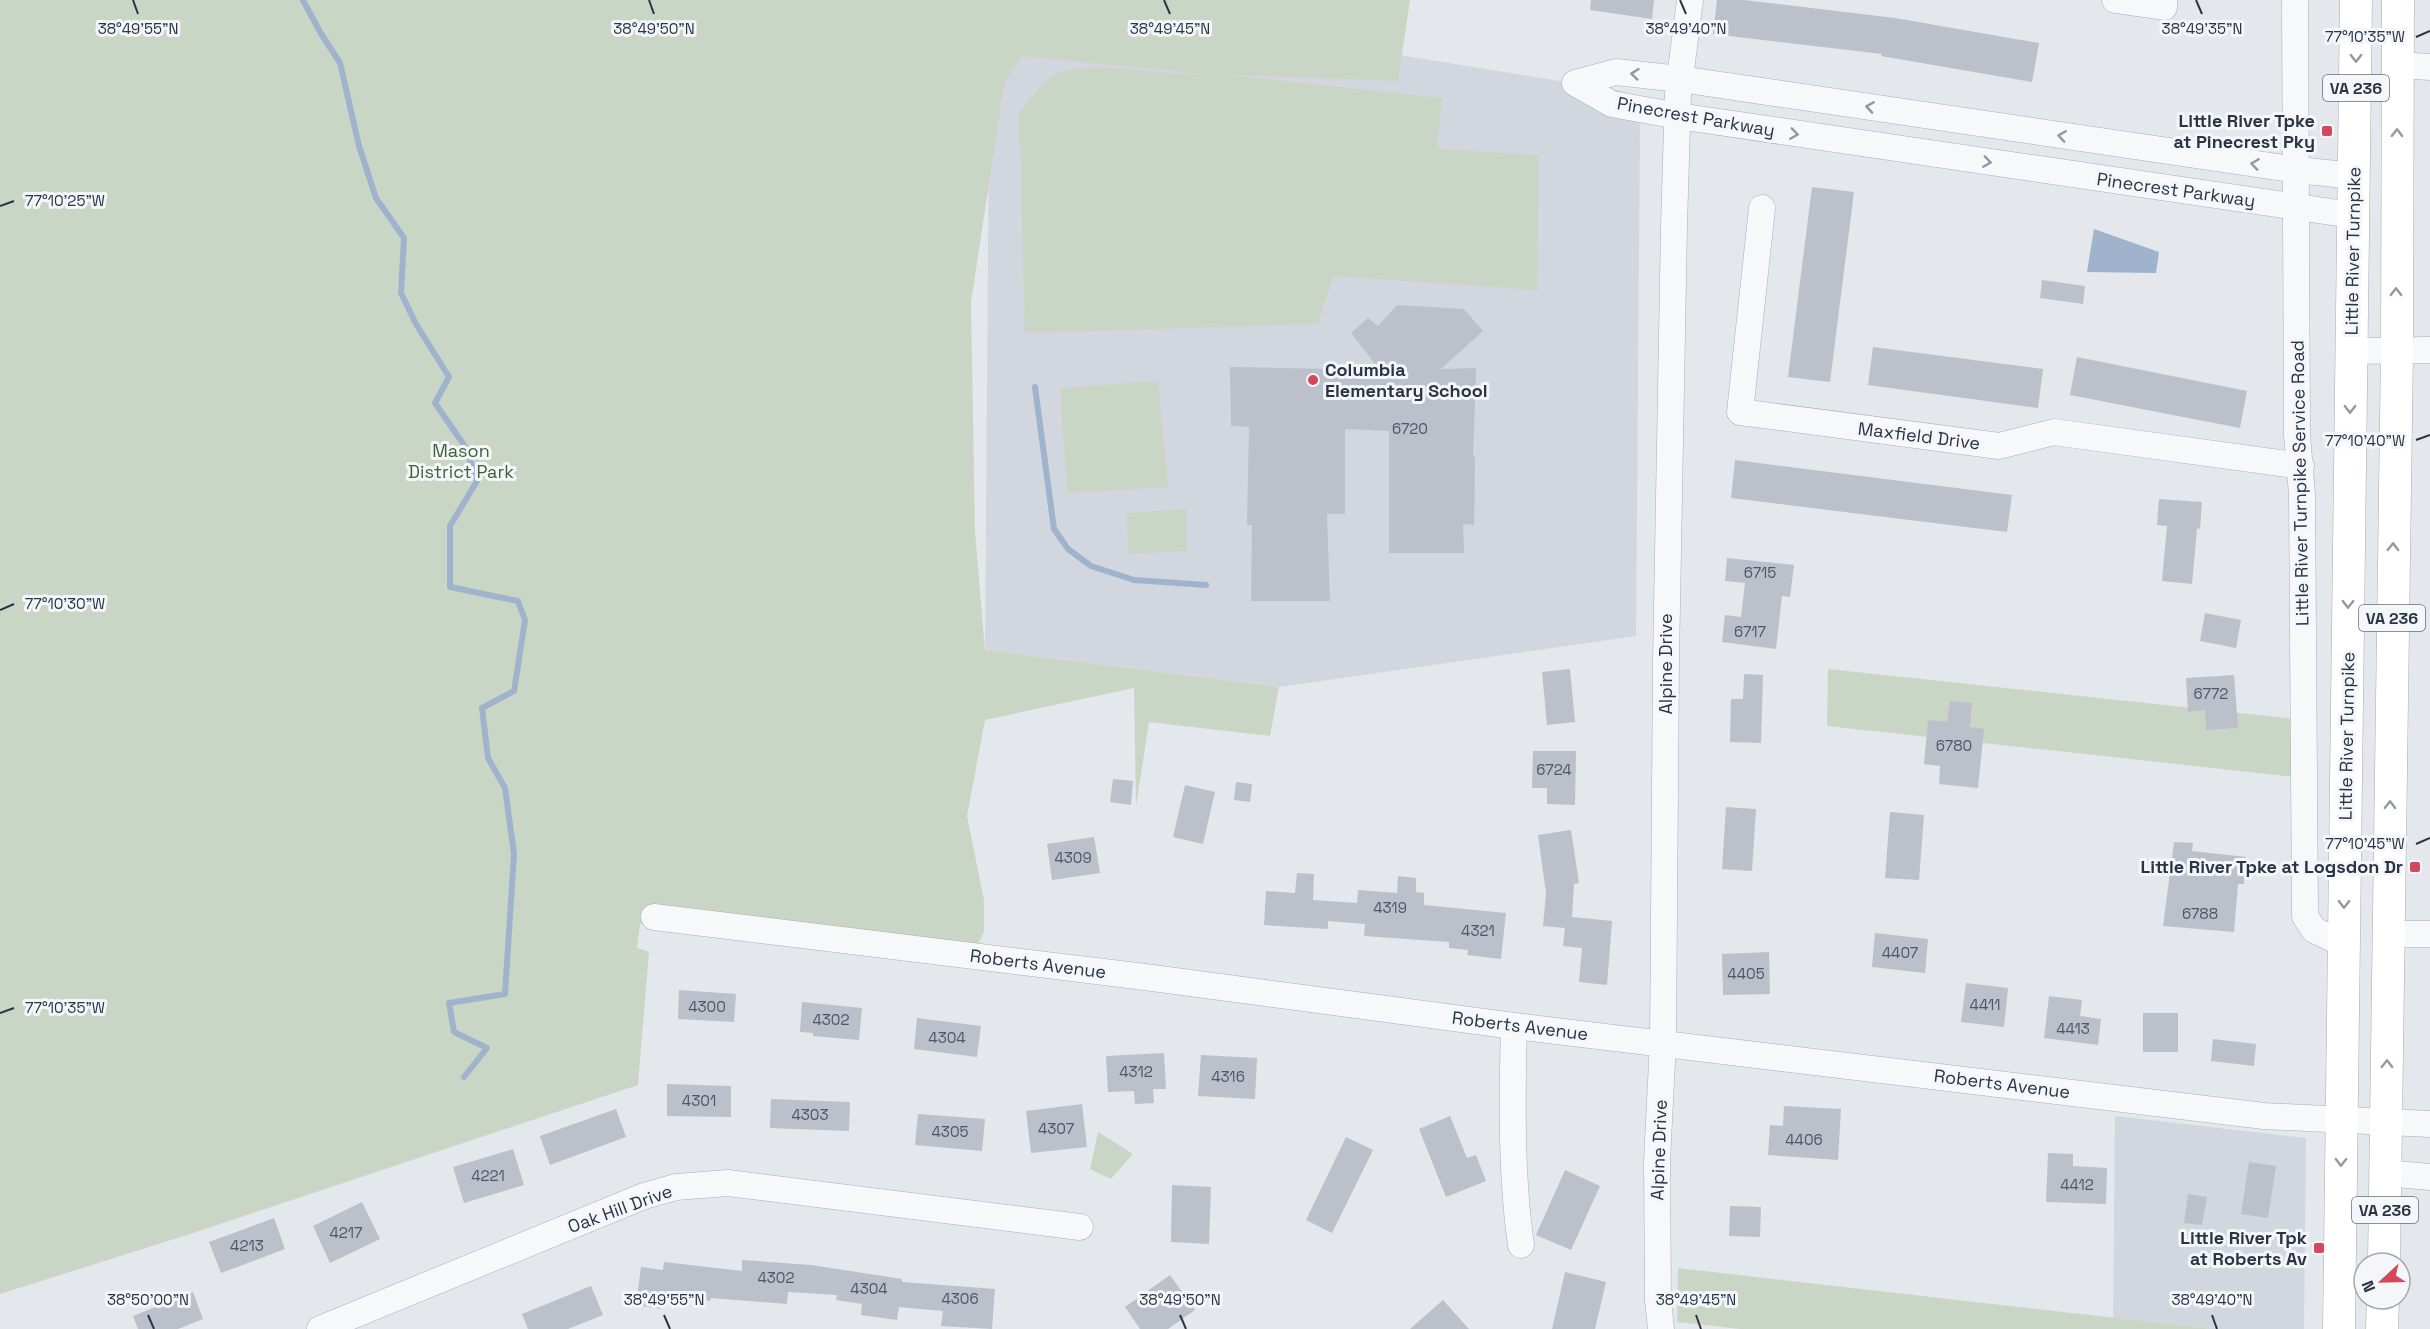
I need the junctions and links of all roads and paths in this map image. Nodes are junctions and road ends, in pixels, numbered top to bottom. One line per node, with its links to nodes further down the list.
1 (1690, 0): 9 (street, Alpine Drive)
2 (2115, 0): 3 (street)
3 (2164, 0)
4 (2295, 0): 11 (street, Little River Turnpike Service Road)
5 (2356, 0): 12 (main road, Little River Turnpike / VA 236, one-way to 12)
6 (2398, 0): 7 (main road, VA 236)
7 (2398, 65): 8 (street); 18 (main road, VA 236, one-way to 7)
8 (2430, 67)
9 (1680, 79): 10 (street, Alpine Drive); 10 (street, Pinecrest Parkway, one-way to 10); 11 (street, Pinecrest Parkway, one-way to 9)
10 (1678, 116): 14 (street, Pinecrest Parkway, one-way to 14); 25 (street, Alpine Drive)
11 (2297, 170): 12 (street, Pinecrest Parkway); 14 (street, Little River Turnpike Service Road)
12 (2355, 176): 15 (main road, Little River Turnpike / VA 236)
13 (1762, 208): 19 (street, Maxfield Drive)
14 (2297, 208): 15 (street, Pinecrest Parkway); 19 (street, Little River Turnpike Service Road)
15 (2352, 214): 17 (main road, Little River Turnpike / VA 236)
16 (2430, 350): 18 (street)
17 (2351, 351): 18 (street); 23 (main road, Little River Turnpike / VA 236, one-way to 23)
18 (2397, 351): 21 (main road, VA 236, one-way to 18)
19 (2301, 466): 23 (street, Little River Turnpike Service Road)
20 (654, 917): 24 (street, Roberts Avenue)
21 (2388, 934): 22 (street); 27 (main road, VA 236, one-way to 21)
22 (2430, 934)
23 (2344, 944): 26 (main road, Little River Turnpike / VA 236)
24 (1514, 1026): 25 (street, Roberts Avenue); 32 (street)
25 (1663, 1042): 26 (street, Roberts Avenue); 36 (street, Alpine Drive)
26 (2342, 1121): 27 (street, Roberts Avenue); 37 (main road, Little River Turnpike / VA 236, one-way to 37)
27 (2386, 1123): 28 (street, Roberts Avenue); 29 (main road, VA 236)
28 (2430, 1124)
29 (2385, 1173): 30 (street); 33 (main road, VA 236)
30 (2430, 1177)
31 (1080, 1227): 35 (street, Oak Hill Drive)
32 (1521, 1245)
33 (2384, 1251)
34 (2383, 1311): 38 (main road)
35 (320, 1329)
36 (1661, 1329)
37 (2339, 1329)
38 (2382, 1329)

